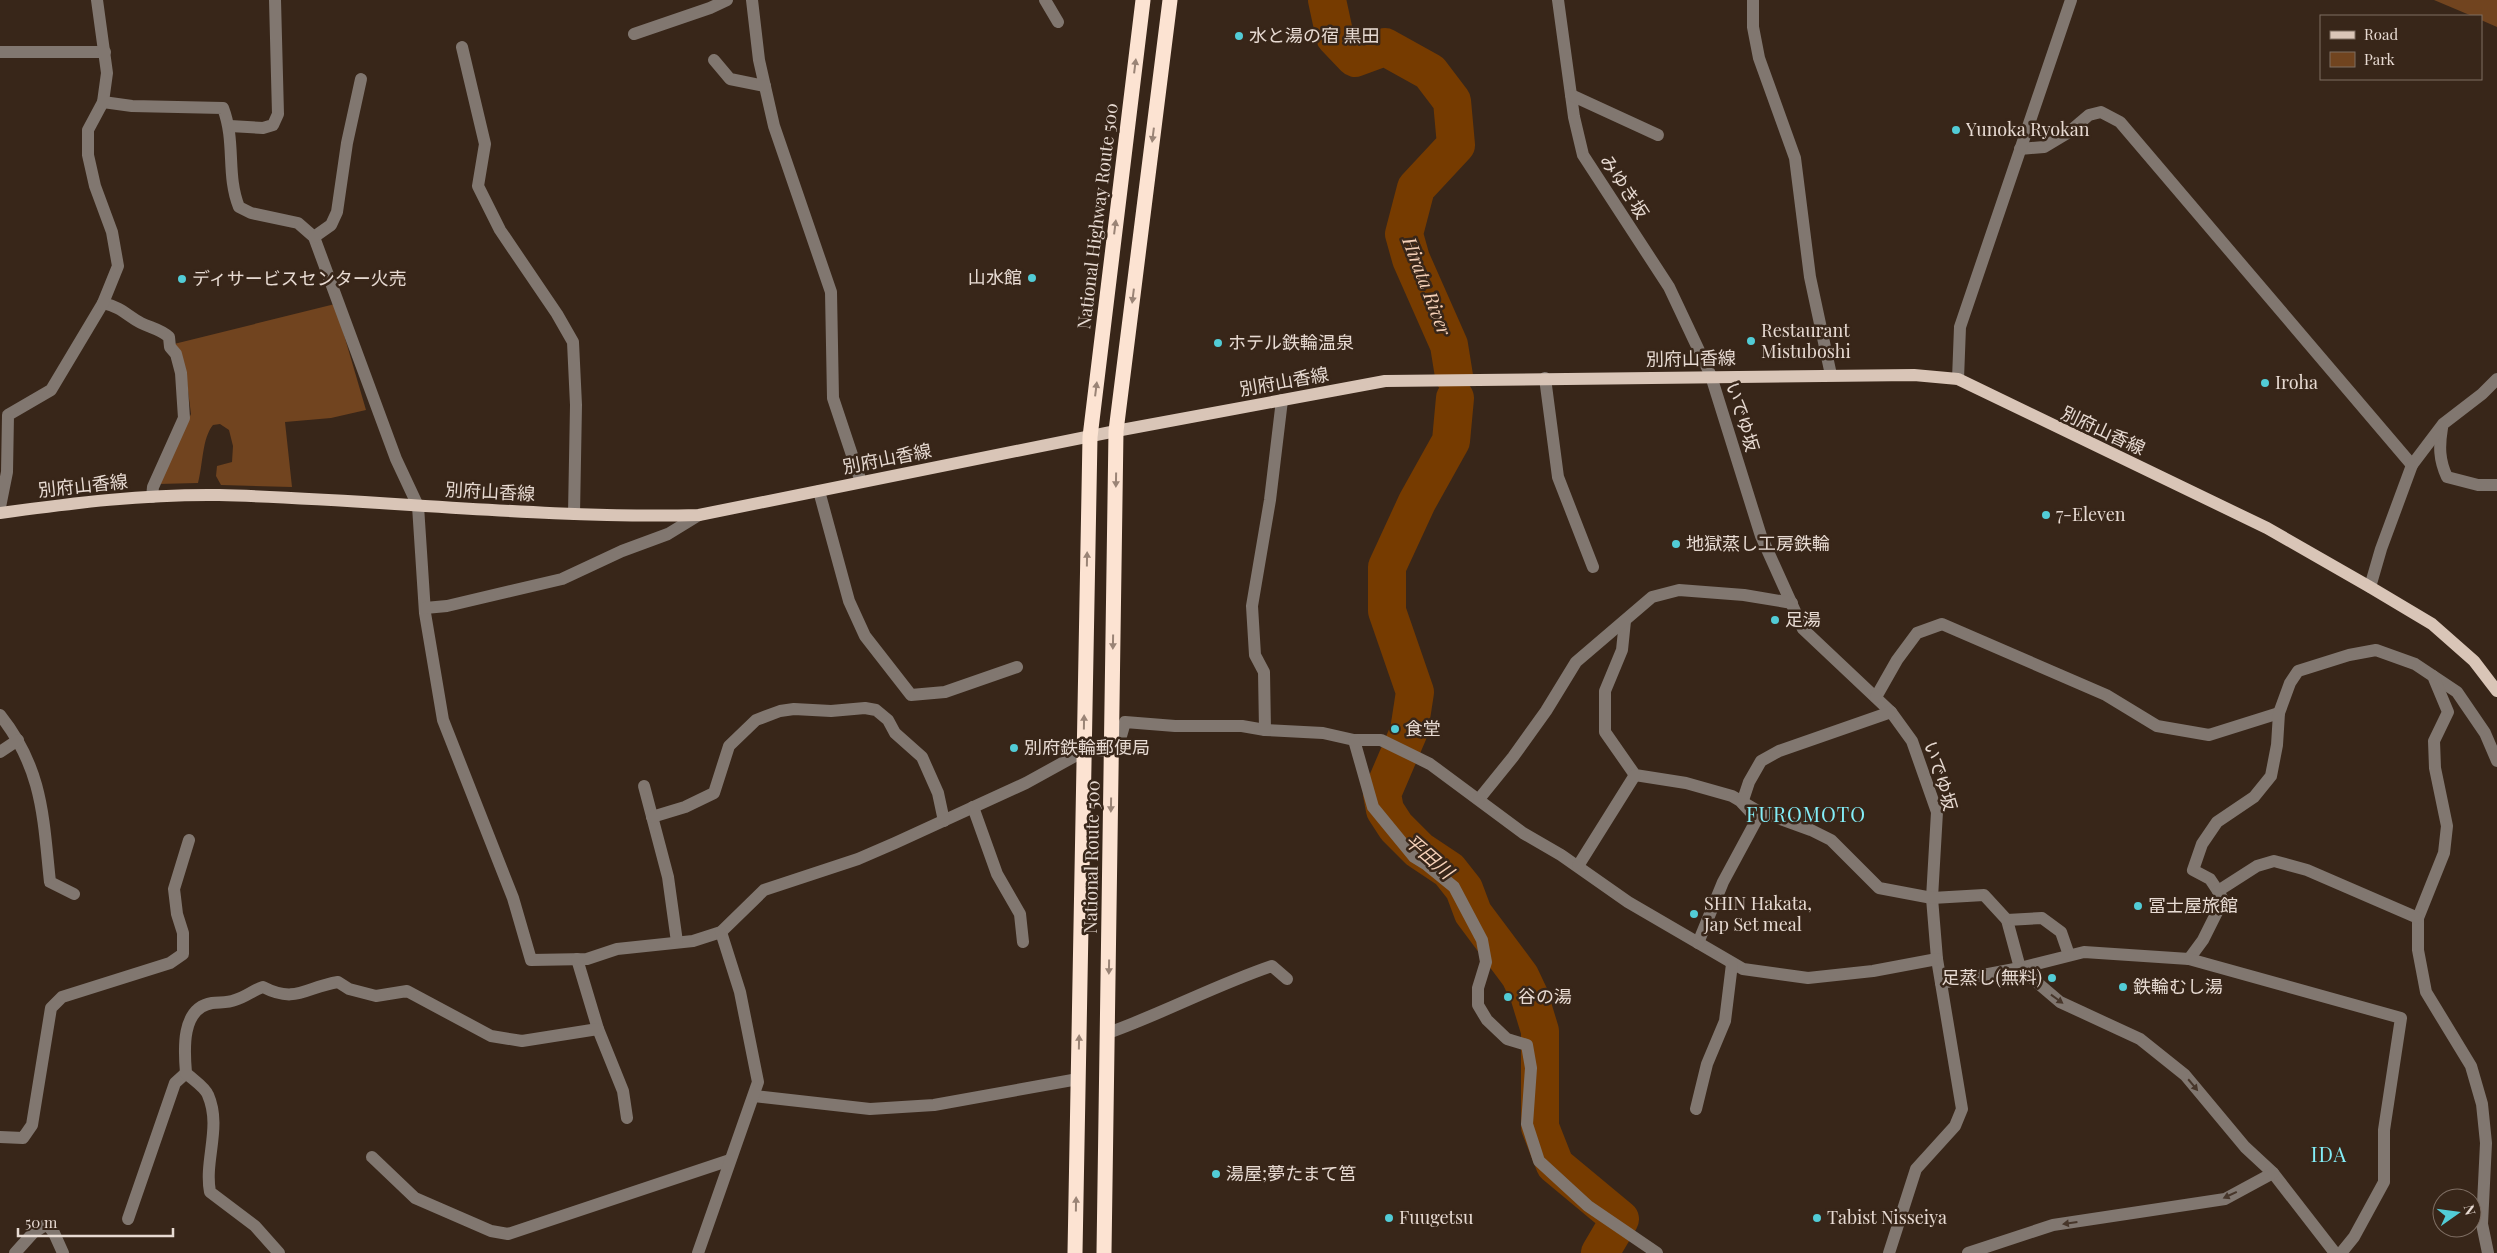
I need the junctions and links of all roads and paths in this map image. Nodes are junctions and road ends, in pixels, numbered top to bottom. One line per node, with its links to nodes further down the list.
1 (97, 0): 15 (street)
2 (275, 0): 21 (street)
3 (727, 0): 12 (street)
4 (752, 0): 18 (street)
5 (1045, 0): 11 (street)
6 (1143, 0): 34 (highway, National Highway Route 500, one-way to 6)
7 (1170, 0): 33 (highway, one-way to 33)
8 (1558, 0): 19 (street, みゆき坂)
9 (1753, 0): 26 (street)
10 (2071, 0): 23 (street)
11 (1058, 22)
12 (634, 34)
13 (462, 47): 43 (street)
14 (0, 52): 15 (street)
15 (105, 52): 20 (street)
16 (714, 60): 18 (street)
17 (361, 78): 24 (street)
18 (765, 86): 36 (street)
19 (1571, 95): 22 (street); 27 (street, みゆき坂)
20 (103, 102): 21 (street); 25 (street)
21 (230, 126): 24 (street)
22 (1658, 135)
23 (2020, 149): 29 (street); 35 (street)
24 (314, 237): 40 (street)
25 (103, 303): 39 (street); 41 (street)
26 (1831, 375): 27 (main road, 別府山香線); 29 (main road, 別府山香線)
27 (1711, 376): 28 (main road, 別府山香線); 47 (street, いでゆ坂)
28 (1545, 378): 31 (main road, 別府山香線); 45 (street)
29 (1958, 379): 46 (main road, 別府山香線)
30 (2497, 379): 32 (street)
31 (1282, 400): 33 (main road, 別府山香線); 57 (street)
32 (2443, 424): 35 (street); 37 (street)
33 (1116, 431): 34 (main road, 別府山香線); 61 (highway, National Route 500, one-way to 61)
34 (1090, 437): 36 (main road, 別府山香線); 60 (highway, National Route 500, one-way to 34)
35 (2412, 465): 46 (street)
36 (860, 482): 38 (main road, 別府山香線)
37 (2497, 485)
38 (819, 491): 44 (main road, 別府山香線); 50 (street)
39 (152, 497): 40 (main road, 別府山香線); 42 (main road, 別府山香線)
40 (418, 506): 43 (main road, 別府山香線); 48 (street)
41 (0, 507)
42 (0, 513)
43 (574, 514): 44 (main road, 別府山香線)
44 (699, 515): 48 (street)
45 (1593, 566)
46 (2370, 587): 52 (main road, 別府山香線)
47 (1792, 603): 49 (street); 53 (street, いでゆ坂)
48 (425, 608): 83 (street)
49 (1625, 621): 64 (street); 66 (street)
50 (1017, 667)
51 (2433, 676): 55 (street); 63 (street); 76 (street)
52 (2497, 691)
53 (1876, 697): 54 (street, いでゆ坂); 55 (street)
54 (1891, 712): 67 (street); 75 (street, いでゆ坂)
55 (2279, 713): 73 (street)
56 (0, 715): 58 (street)
57 (1265, 730): 59 (street); 61 (street)
58 (18, 740): 62 (street); 74 (street)
59 (1354, 740): 66 (street); 108 (street)
60 (1084, 751): 61 (street); 68 (street); 93 (highway, National Route 500, one-way to 60)
61 (1112, 751): 91 (highway, National Route 500, one-way to 91)
62 (0, 752)
63 (2497, 761)
64 (1636, 775): 67 (street); 72 (street)
65 (644, 786): 69 (street)
66 (1479, 799): 72 (street)
67 (1742, 803): 75 (street); 81 (street)
68 (973, 807): 70 (street); 80 (street)
69 (652, 817): 70 (street); 79 (street)
70 (944, 821): 78 (street)
71 (189, 840): 97 (street)
72 (1578, 866): 81 (street)
73 (2218, 891): 76 (street); 85 (street)
74 (74, 894)
75 (1932, 898): 77 (street); 84 (street, いでゆ坂)
76 (2418, 918): 113 (street)
77 (2007, 920): 82 (street); 87 (street)
78 (720, 932): 79 (street); 94 (street)
79 (677, 942): 83 (street)
80 (1022, 942)
81 (1698, 943): 86 (street)
82 (2069, 955): 85 (street); 87 (street)
83 (577, 959): 90 (street)
84 (1938, 959): 86 (street); 89 (street, いでゆ坂)
85 (2189, 960): 112 (street)
86 (1732, 964): 95 (street)
87 (2020, 968): 89 (street); 100 (street, one-way to 100)
88 (1287, 979): 91 (street)
89 (1941, 983): 109 (street, いでゆ坂)
90 (598, 1029): 92 (street); 96 (street)
91 (1108, 1033): 107 (highway, National Route 500)
92 (186, 1073): 101 (street); 104 (street)
93 (1078, 1078): 94 (street); 106 (highway, National Route 500, one-way to 93)
94 (754, 1096): 99 (street)
95 (1696, 1109)
96 (627, 1118)
97 (0, 1137)
98 (372, 1157): 99 (street)
99 (730, 1160): 105 (street)
100 (2273, 1173): 110 (street, one-way to 110); 111 (street)
101 (128, 1219)
102 (15, 1253): 103 (street)
103 (63, 1253)
104 (279, 1253)
105 (698, 1253)
106 (1075, 1253)
107 (1104, 1253)
108 (1657, 1253)
109 (1889, 1253)
110 (1968, 1253)
111 (2335, 1253)
112 (2341, 1253)
113 (2488, 1253)

